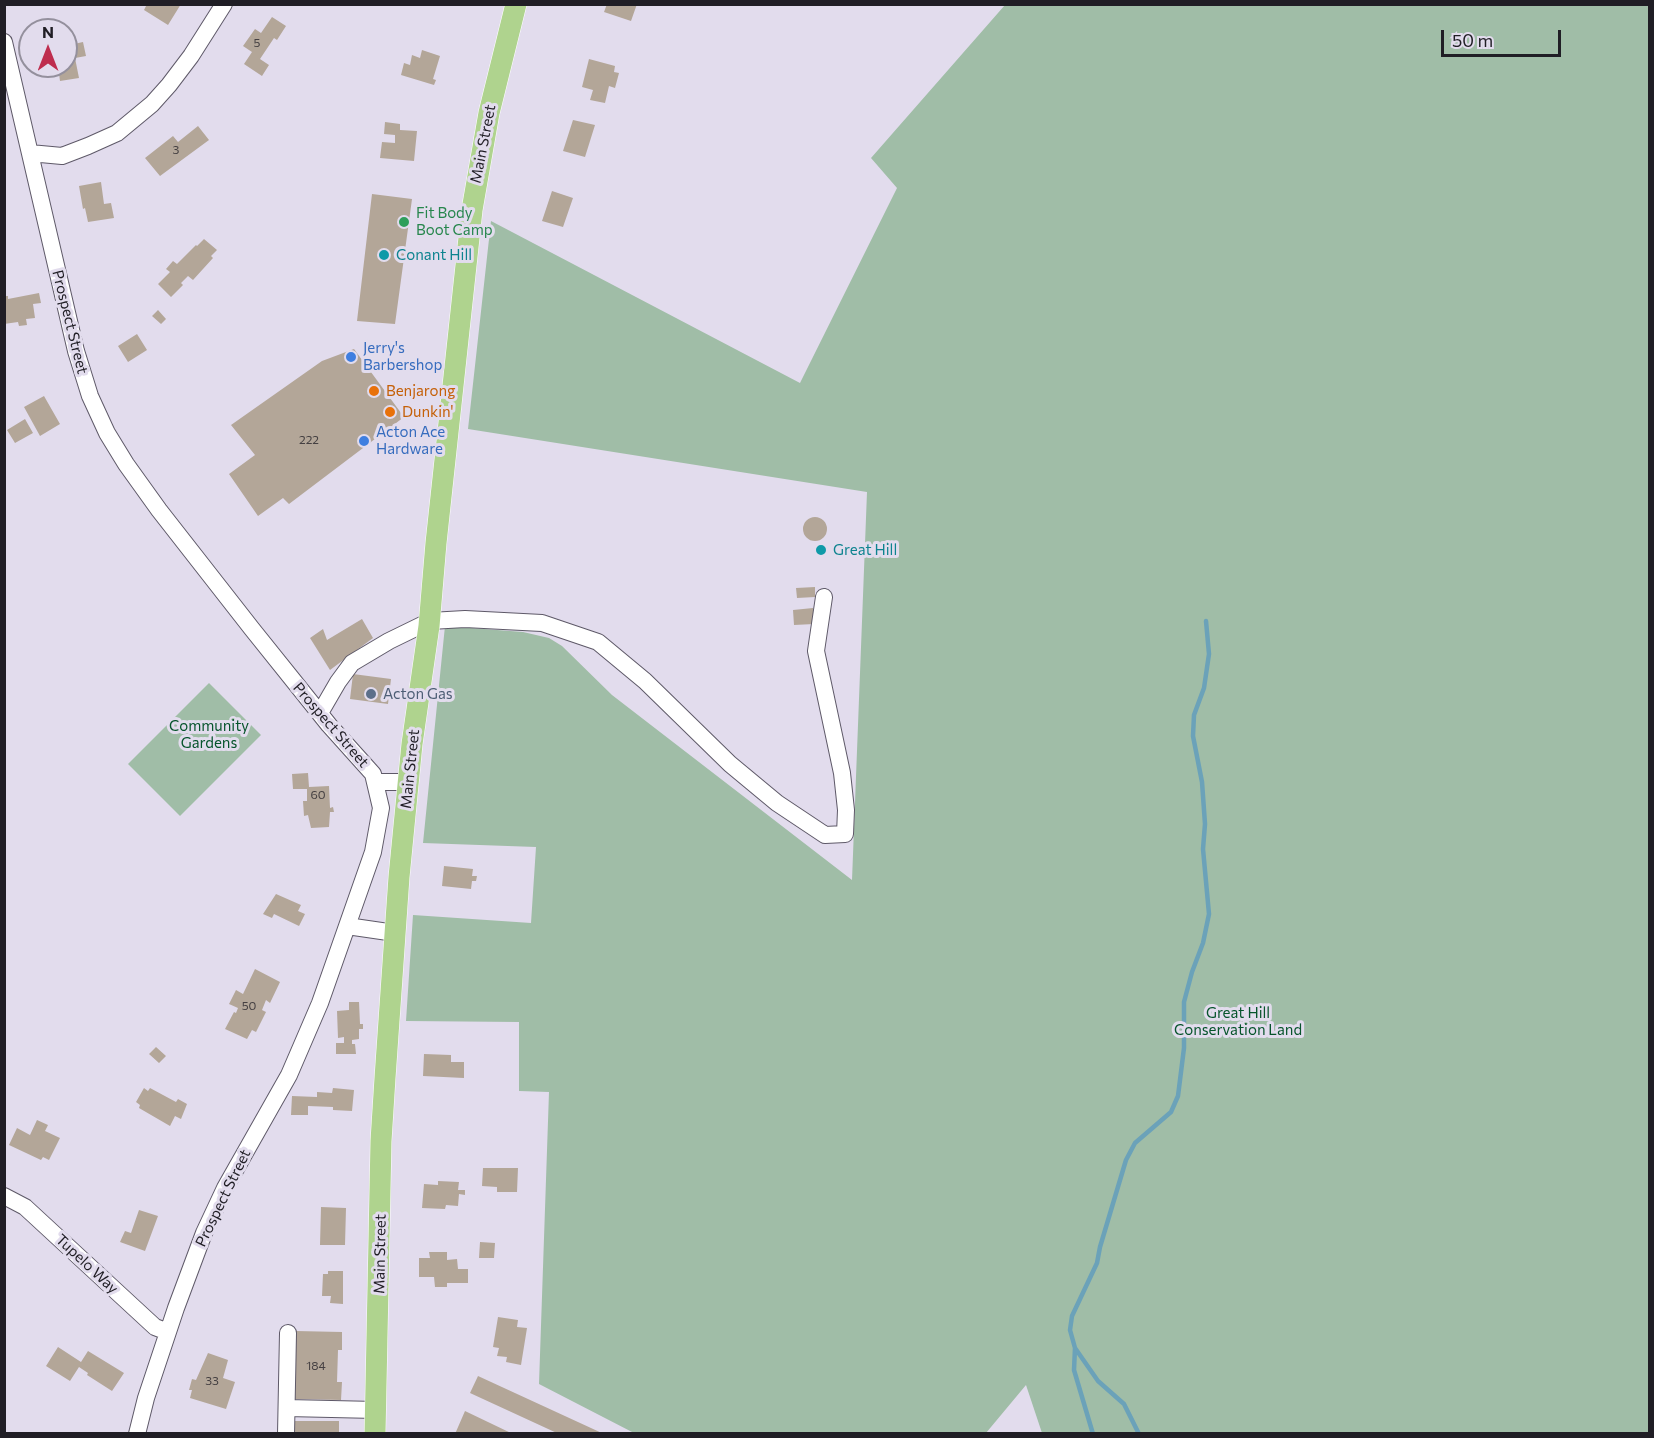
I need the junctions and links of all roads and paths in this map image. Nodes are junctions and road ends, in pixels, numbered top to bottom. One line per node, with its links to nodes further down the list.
1 (224, 4): 4 (street)
2 (516, 4): 6 (main road, Main Street)
3 (4, 42): 4 (street, Prospect Street)
4 (30, 153): 7 (street, Prospect Street)
5 (824, 597): 6 (street)
6 (430, 621): 7 (street); 9 (main road, Main Street)
7 (320, 713): 8 (street, Prospect Street)
8 (375, 782): 9 (street); 10 (street, Prospect Street)
9 (408, 782): 11 (main road, Main Street)
10 (347, 926): 11 (street); 13 (street, Prospect Street)
11 (395, 933): 16 (main road, Main Street)
12 (4, 1196): 13 (street, Tupelo Way)
13 (168, 1332): 17 (street, Prospect Street)
14 (288, 1333): 15 (street)
15 (287, 1408): 16 (street); 18 (street)
16 (376, 1410): 19 (main road, Main Street)
17 (137, 1434)
18 (286, 1434)
19 (375, 1434)

